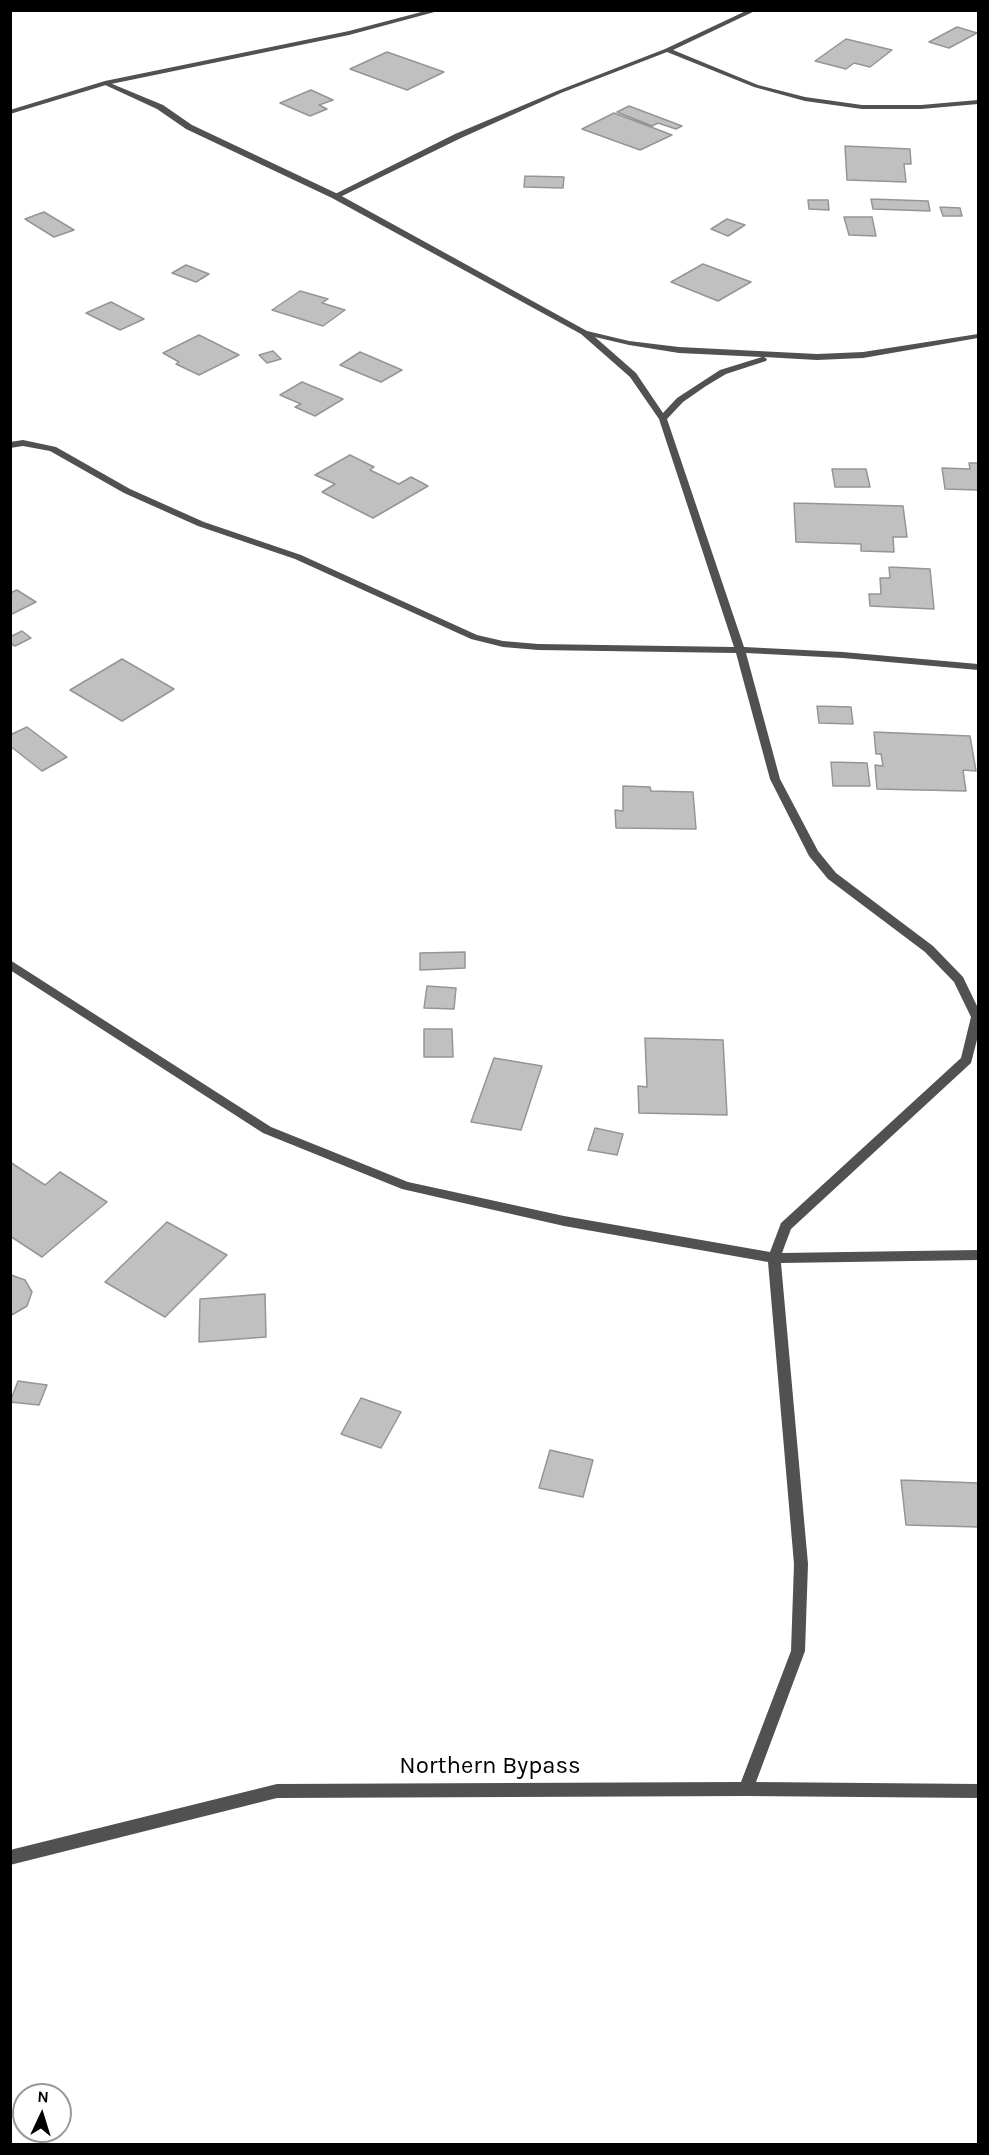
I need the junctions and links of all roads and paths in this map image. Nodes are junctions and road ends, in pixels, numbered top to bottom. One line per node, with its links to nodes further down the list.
1 (439, 10): 4 (street)
2 (754, 10): 3 (street)
3 (667, 50): 5 (street); 7 (street)
4 (105, 83): 6 (street); 7 (street)
5 (978, 102)
6 (10, 112)
7 (335, 196): 8 (street)
8 (584, 332): 10 (street); 11 (street)
9 (978, 336): 10 (street)
10 (772, 356): 11 (street)
11 (663, 419): 13 (street)
12 (10, 445): 13 (street)
13 (741, 650): 14 (street); 17 (street)
14 (978, 667)
15 (10, 964): 17 (street)
16 (978, 1255): 17 (street)
17 (774, 1258): 18 (street)
18 (746, 1789): 19 (street, Northern Bypass); 20 (street, Northern Bypass)
19 (978, 1791)
20 (10, 1858)

